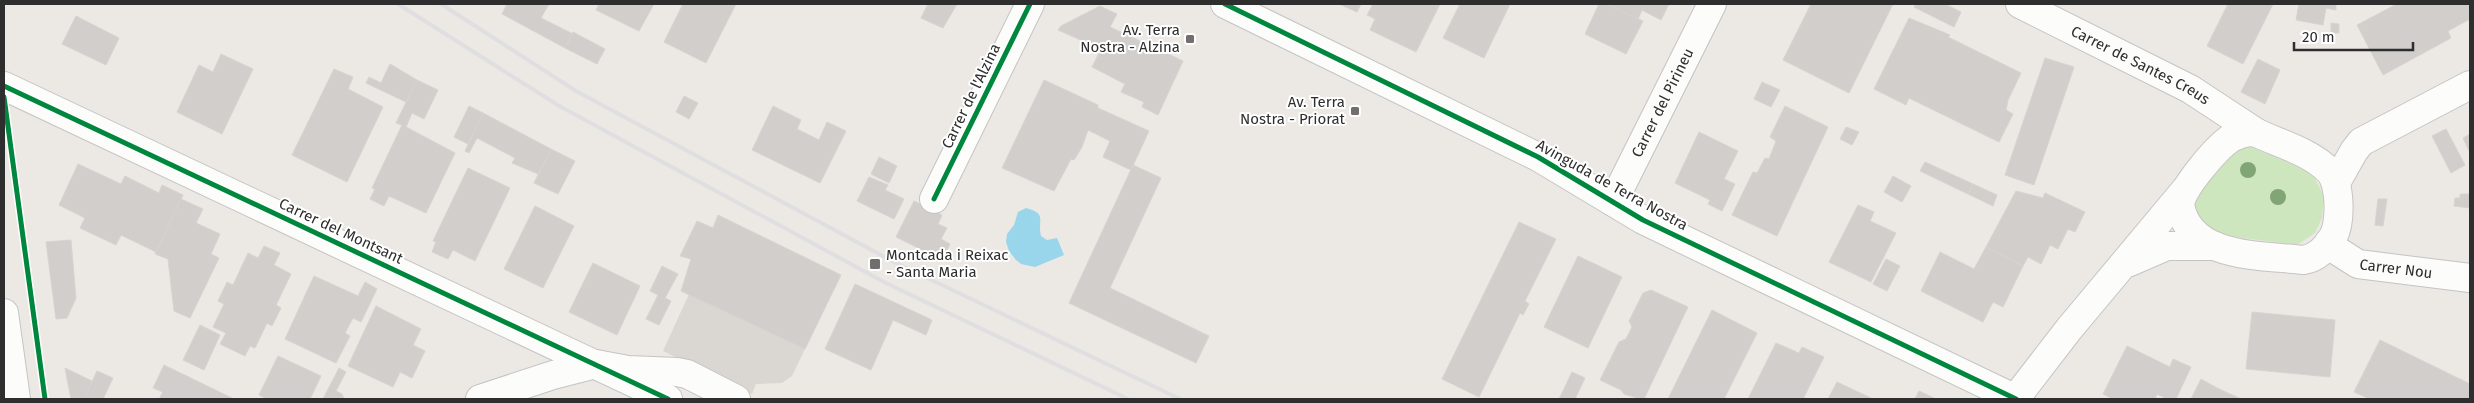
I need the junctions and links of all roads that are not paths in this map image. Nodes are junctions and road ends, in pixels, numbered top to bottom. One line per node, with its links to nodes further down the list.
1 (1030, 4): 10 (street, Carrer de l'Alzina)
2 (1225, 4): 11 (street, Avinguda de Terra Nostra)
3 (1712, 4): 11 (street, Carrer del Pirineu)
4 (2020, 4): 7 (street, Carrer de Santes Creus)
5 (2470, 85): 8 (street)
6 (4, 86): 17 (street, Carrer del Montsant)
7 (2257, 133): 8 (street); 9 (street)
8 (2336, 183): 12 (street)
9 (2188, 186): 13 (street); 14 (street)
10 (934, 199)
11 (1613, 202): 22 (street, Avinguda de Terra Nostra)
12 (2329, 242): 13 (street); 15 (street, Carrer Nou)
13 (2215, 246): 14 (street)
14 (2119, 271): 22 (street)
15 (2470, 278)
16 (4, 313): 18 (street)
17 (596, 364): 19 (street); 20 (street, Carrer del Montsant); 21 (street)
18 (16, 399)
19 (480, 399)
20 (668, 399)
21 (736, 399)
22 (2016, 399)

